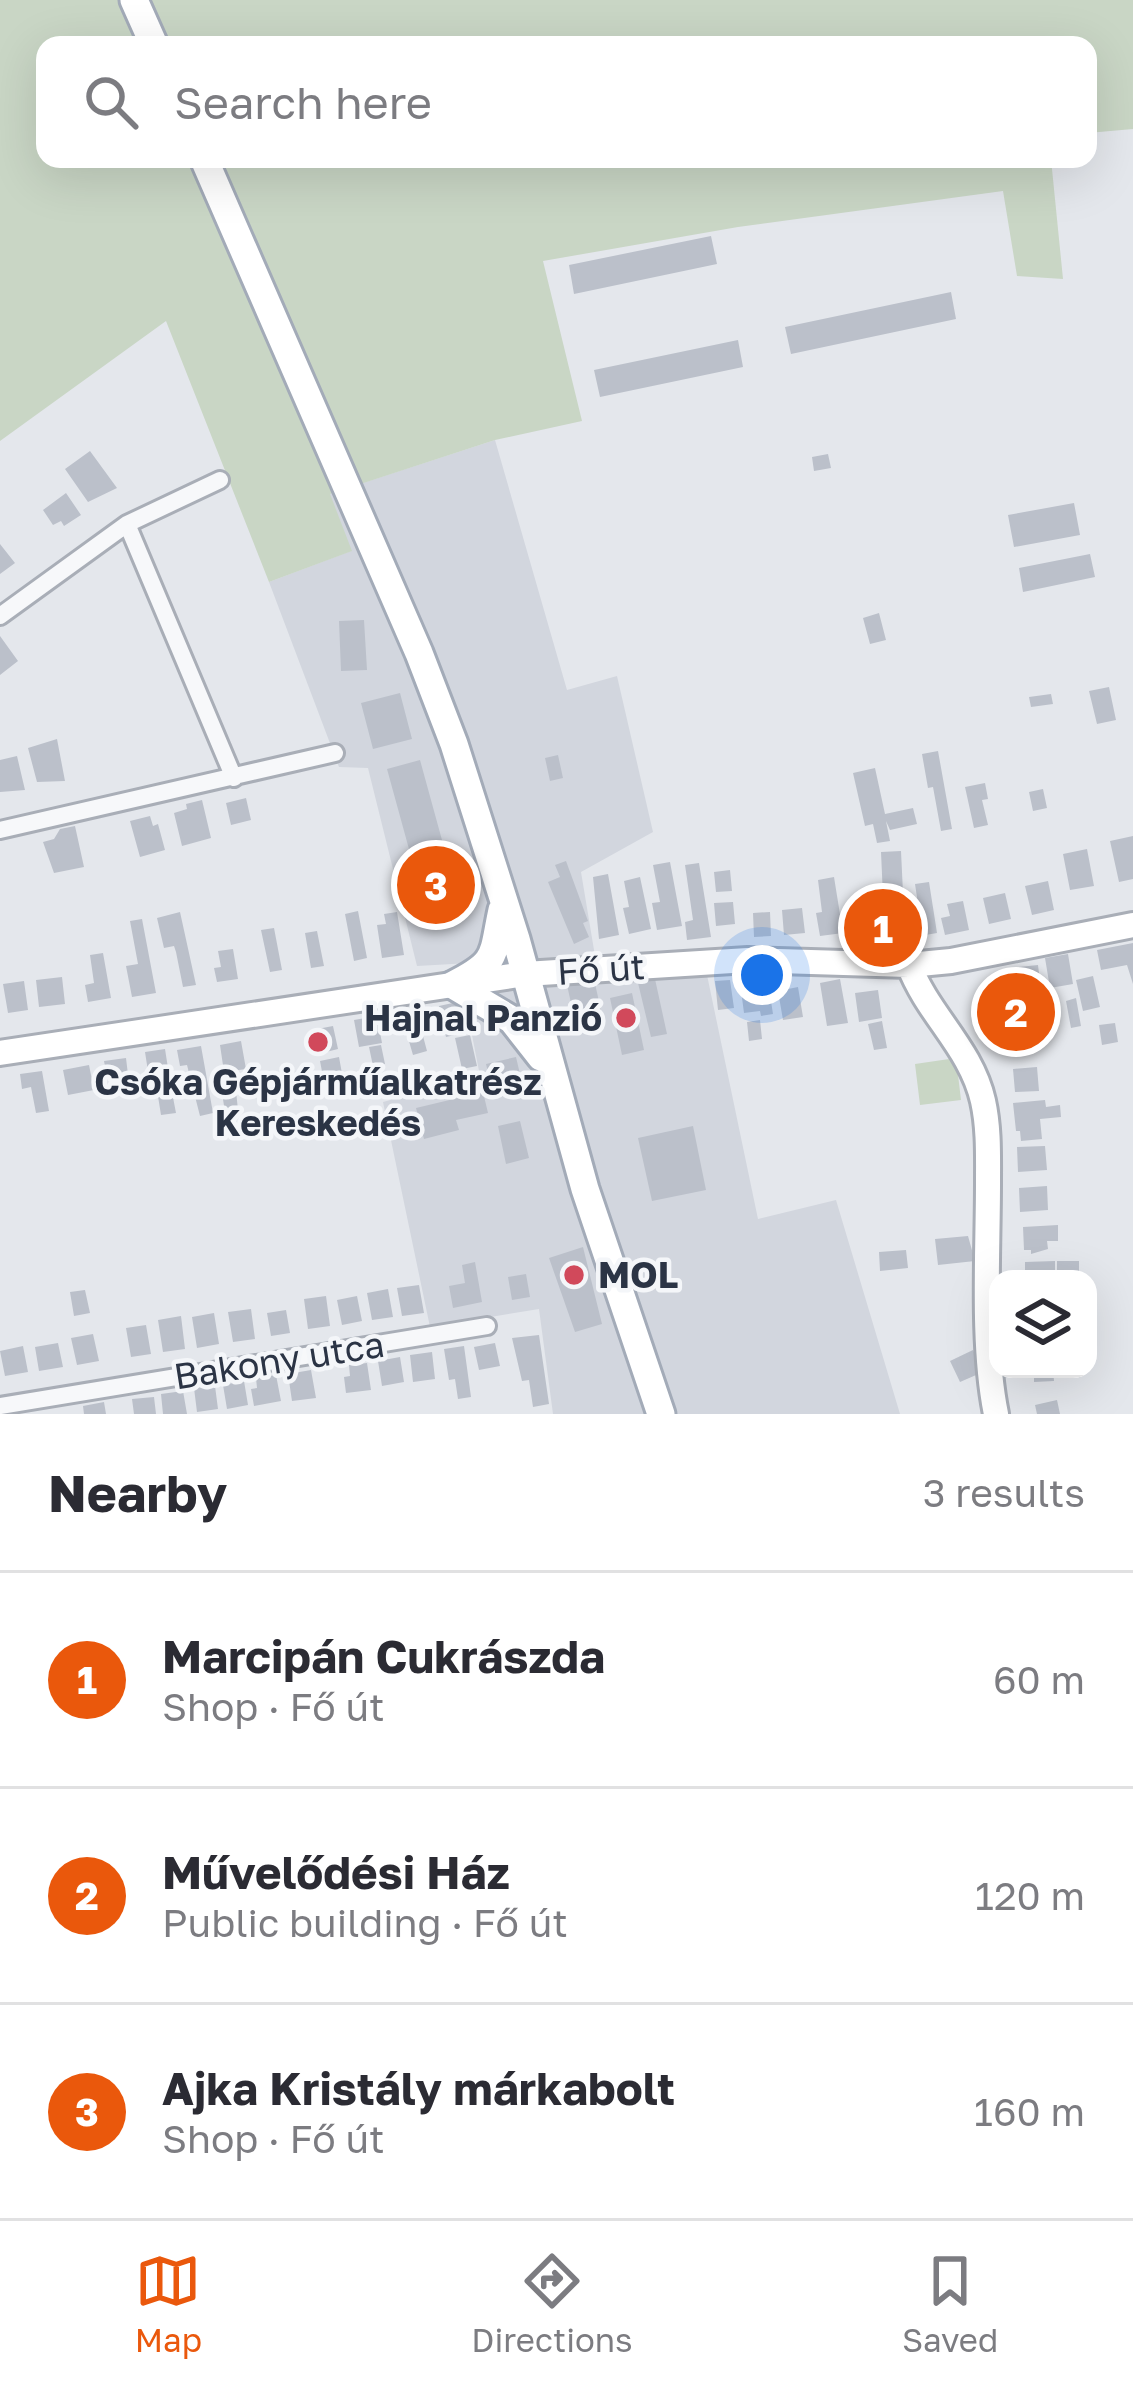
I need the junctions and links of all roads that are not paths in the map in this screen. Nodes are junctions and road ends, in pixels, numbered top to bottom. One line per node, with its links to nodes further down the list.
1 (134, 0): 2 (main road)
2 (150, 36)
3 (208, 168): 10 (main road)
4 (220, 480): 5 (street)
5 (127, 524): 6 (street); 8 (street)
6 (0, 616)
7 (334, 753): 8 (street)
8 (234, 778): 9 (street)
9 (0, 830)
10 (503, 901): 13 (main road); 14 (main road)
11 (1133, 925): 12 (main road, Fő út)
12 (909, 964): 13 (main road, Fő út); 20 (main road)
13 (525, 974): 14 (main road, Fő út); 16 (main road)
14 (453, 985): 15 (main road, Fő út); 16 (main road)
15 (0, 1053)
16 (550, 1065): 19 (main road)
17 (488, 1326): 18 (street, Bakony utca)
18 (0, 1406)
19 (662, 1414)
20 (996, 1414)

